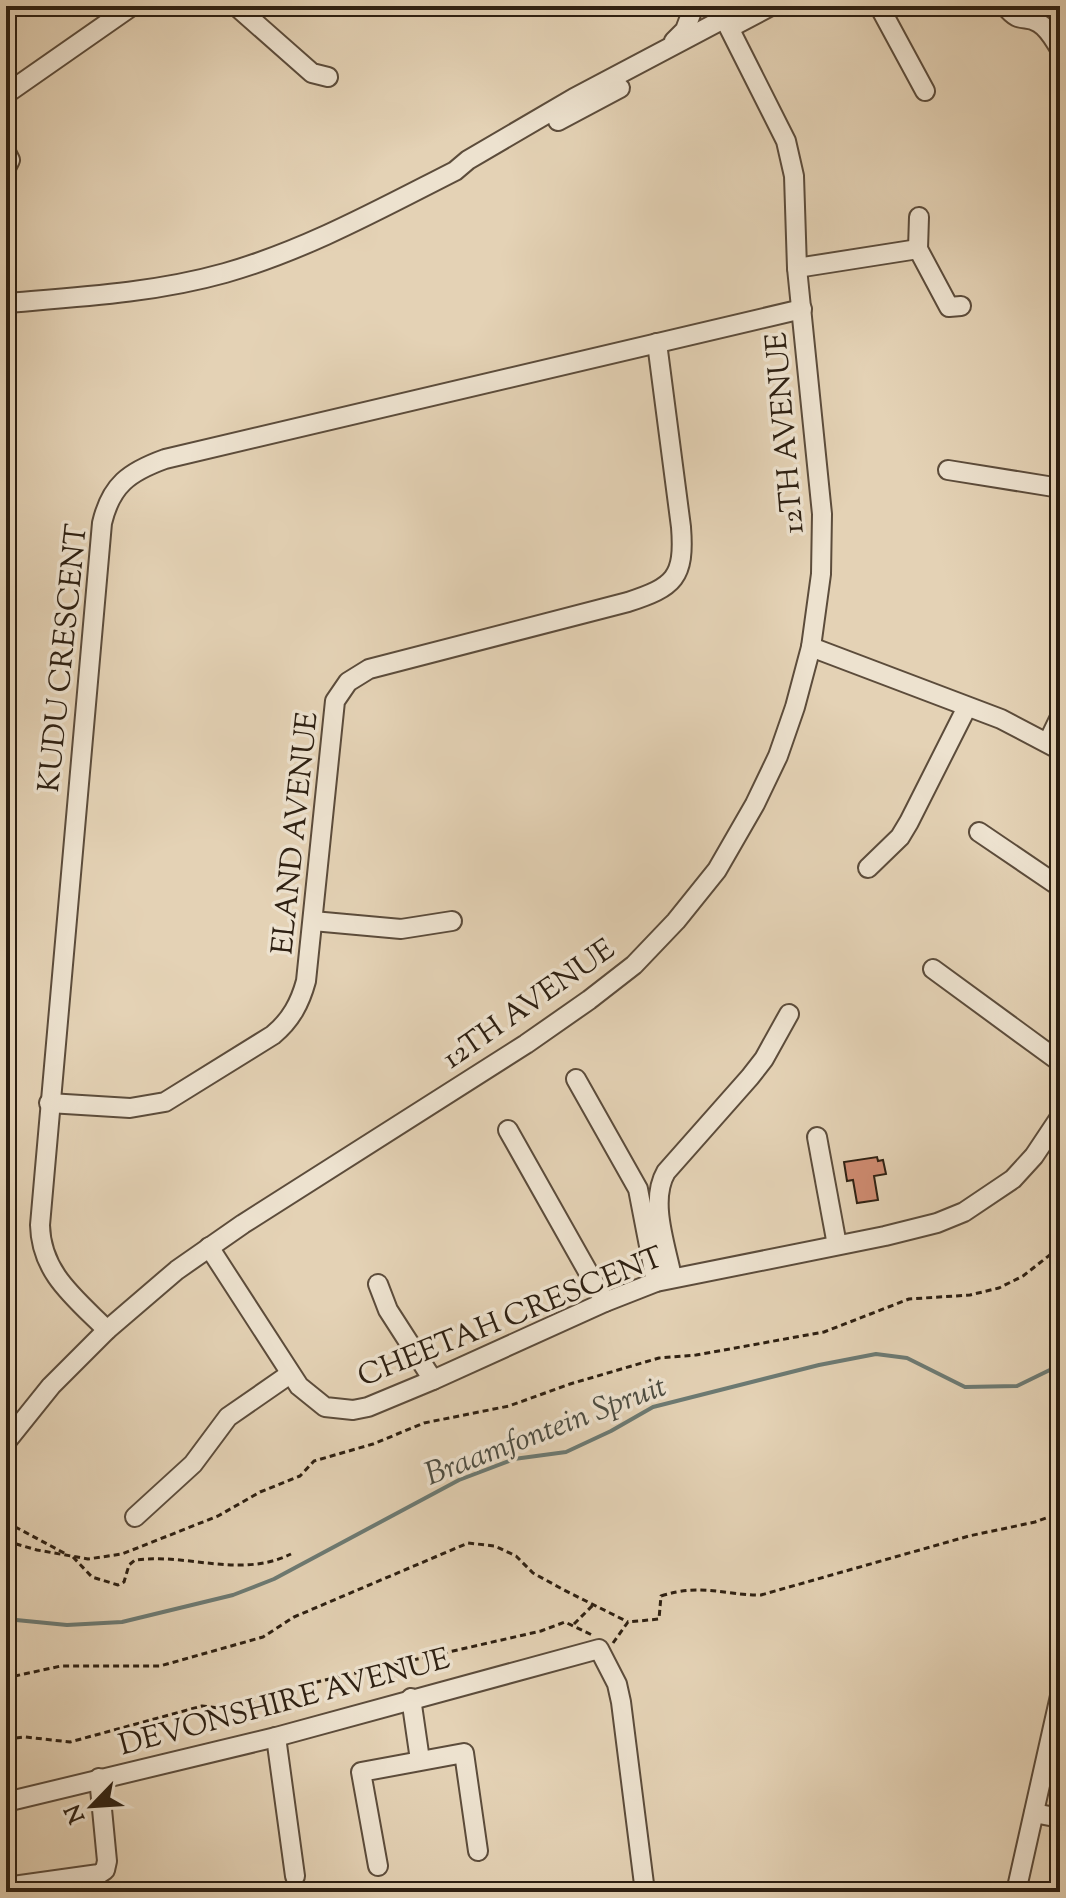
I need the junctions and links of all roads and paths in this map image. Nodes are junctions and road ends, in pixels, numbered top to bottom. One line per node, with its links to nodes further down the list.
1 (132, 6): 14 (street)
2 (236, 6): 12 (street)
3 (694, 6): 11 (street)
4 (707, 6): 9 (street, 12TH AVENUE)
5 (748, 6): 9 (street)
6 (771, 6): 9 (street)
7 (879, 6): 13 (street)
8 (1005, 6): 10 (street)
9 (722, 22): 11 (street); 17 (street); 20 (street, 12TH AVENUE)
10 (1060, 49)
11 (649, 59): 17 (street)
12 (328, 77)
13 (925, 91)
14 (6, 94)
15 (6, 152): 16 (street)
16 (6, 168)
17 (455, 171): 21 (street)
18 (919, 217): 19 (street)
19 (918, 249): 20 (street); 22 (street)
20 (797, 268): 23 (street, 12TH AVENUE)
21 (6, 303)
22 (961, 306)
23 (802, 309): 24 (street, KUDU CRESCENT); 27 (street, 12TH AVENUE)
24 (657, 343): 34 (street, ELAND AVENUE); 40 (street, KUDU CRESCENT)
25 (948, 470): 26 (street)
26 (1060, 488)
27 (811, 647): 28 (street); 45 (street, 12TH AVENUE)
28 (967, 707): 30 (street); 32 (street)
29 (1060, 717): 30 (street)
30 (1054, 746)
31 (979, 832): 33 (street)
32 (868, 868)
33 (1060, 887)
34 (313, 921): 35 (street); 40 (street, ELAND AVENUE)
35 (452, 921)
36 (933, 969): 38 (street)
37 (789, 1014): 47 (street)
38 (1060, 1062)
39 (576, 1079): 47 (street)
40 (49, 1103): 50 (street, KUDU CRESCENT)
41 (1060, 1117): 44 (street, CHEETAH CRESCENT)
42 (508, 1130): 49 (street)
43 (817, 1137): 44 (street)
44 (837, 1245): 47 (street, CHEETAH CRESCENT)
45 (209, 1247): 50 (street, 12TH AVENUE); 51 (street, CHEETAH CRESCENT)
46 (1060, 1247): 59 (path)
47 (664, 1279): 49 (street, CHEETAH CRESCENT)
48 (378, 1284): 52 (street)
49 (605, 1302): 52 (street, CHEETAH CRESCENT)
50 (107, 1330): 53 (street, 12TH AVENUE)
51 (290, 1374): 52 (street, CHEETAH CRESCENT); 55 (street)
52 (433, 1380)
53 (6, 1442)
54 (1060, 1513): 61 (path)
55 (135, 1517)
56 (6, 1522): 59 (path)
57 (6, 1541): 59 (path)
58 (291, 1554): 59 (path)
59 (73, 1557)
60 (594, 1604): 61 (path); 62 (path); 64 (path)
61 (628, 1622): 63 (path)
62 (574, 1624): 63 (path); 68 (path)
63 (604, 1649): 66 (street, DEVONSHIRE AVENUE); 79 (street)
64 (6, 1682)
65 (1060, 1696): 72 (street)
66 (411, 1698): 67 (street, DEVONSHIRE AVENUE); 69 (street)
67 (276, 1737): 70 (street, DEVONSHIRE AVENUE); 76 (street)
68 (6, 1739)
69 (420, 1760): 74 (street); 75 (street)
70 (99, 1778): 71 (street, DEVONSHIRE AVENUE); 77 (street)
71 (6, 1802)
72 (1034, 1813): 73 (street); 80 (street)
73 (1060, 1818)
74 (478, 1851)
75 (378, 1866)
76 (295, 1876)
77 (54, 1886): 78 (street)
78 (6, 1887)
79 (645, 1892)
80 (1016, 1892)

